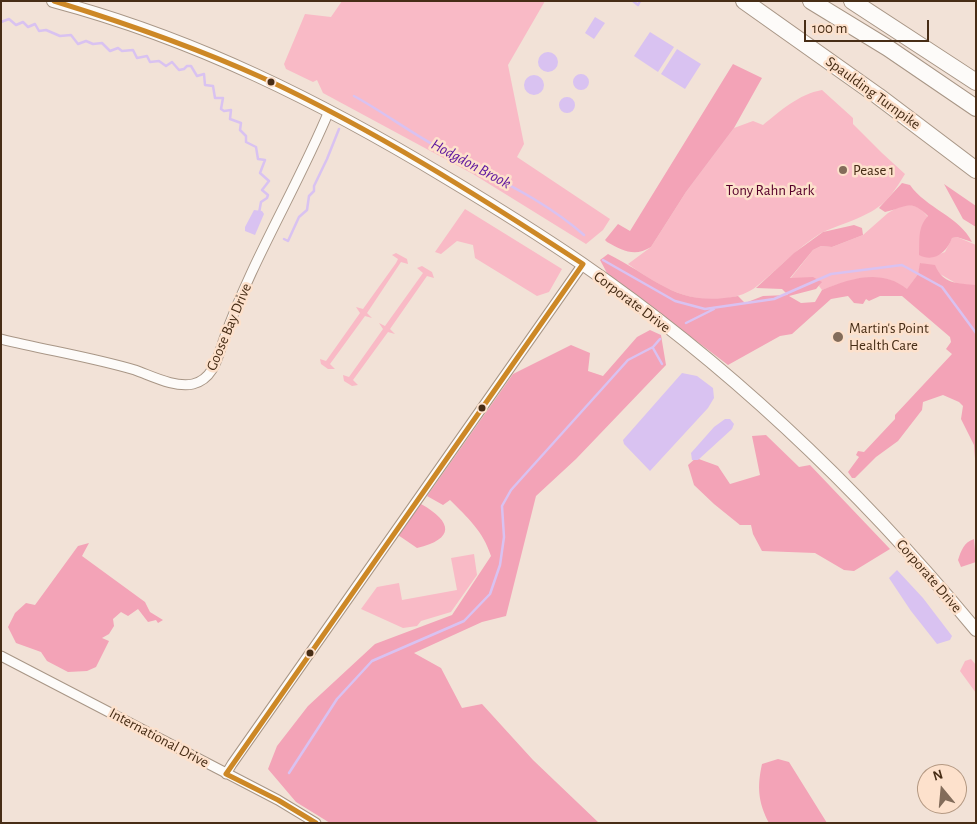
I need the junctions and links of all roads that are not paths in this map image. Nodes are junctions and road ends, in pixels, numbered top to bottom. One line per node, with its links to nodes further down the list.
1 (53, 1): 8 (street, Corporate Drive)
2 (744, 1): 6 (highway, Spaulding Turnpike)
3 (811, 1): 7 (highway)
4 (852, 1): 5 (highway)
5 (976, 82)
6 (890, 105): 9 (highway); 10 (highway, Spaulding Turnpike)
7 (976, 108)
8 (330, 111): 11 (street, Corporate Drive); 12 (street, Goose Bay Drive)
9 (976, 160)
10 (976, 170)
11 (583, 264): 13 (street, Corporate Drive); 15 (street)
12 (1, 339)
13 (976, 630)
14 (1, 656): 15 (street, International Drive)
15 (226, 774): 16 (street, International Drive)
16 (316, 823)

